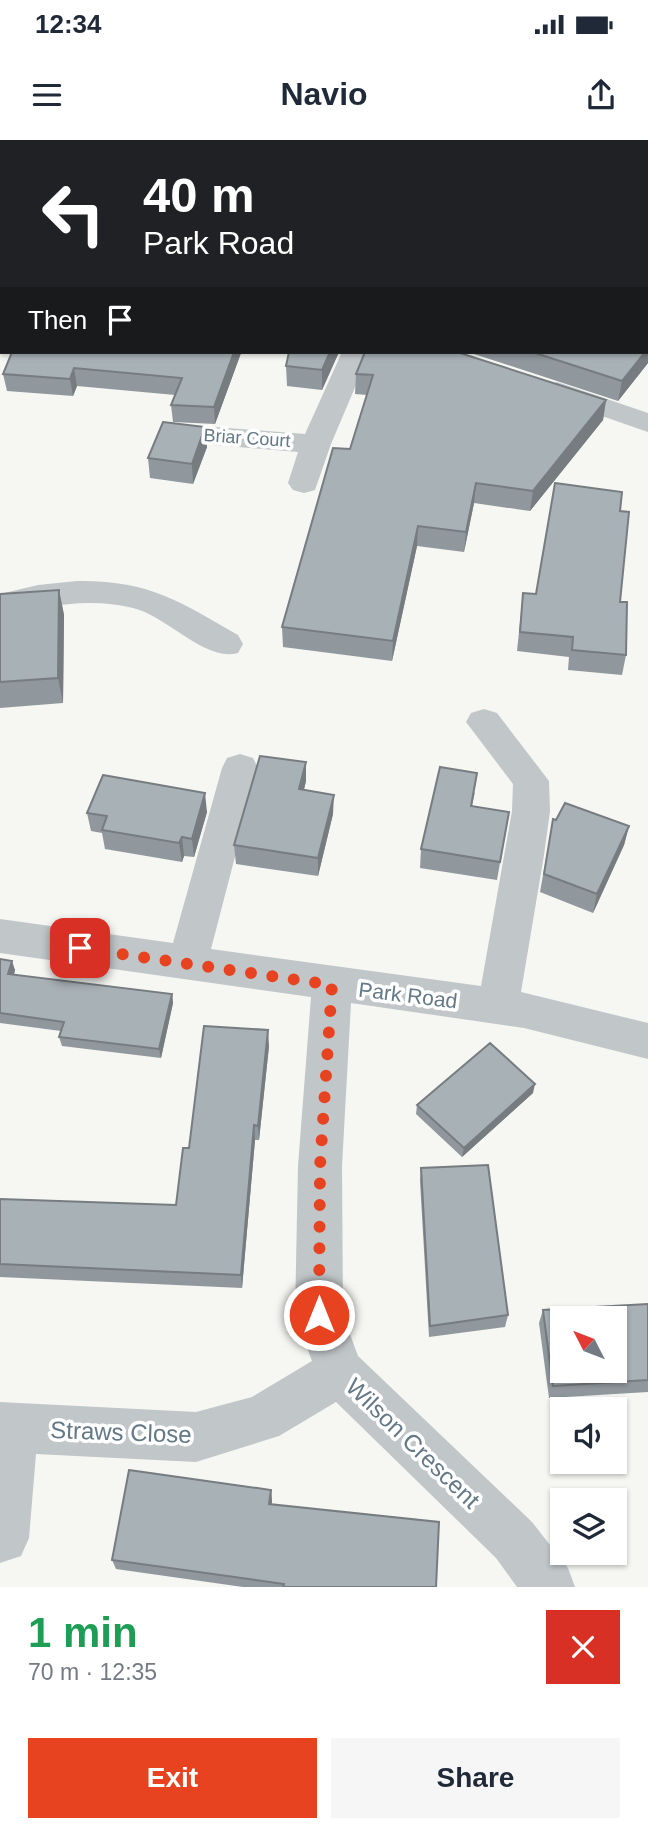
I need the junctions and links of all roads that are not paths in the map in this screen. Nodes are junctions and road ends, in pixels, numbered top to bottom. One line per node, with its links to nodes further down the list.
1 (355, 354): 5 (street, Briar Court)
2 (532, 383): 3 (street)
3 (648, 423)
4 (177, 433): 5 (street, Briar Court)
5 (316, 443): 6 (street, Briar Court)
6 (304, 483)
7 (0, 606): 8 (street)
8 (226, 644)
9 (484, 722): 14 (street)
10 (240, 768): 12 (street)
11 (0, 936): 12 (street, Park Road)
12 (187, 964): 13 (street, Park Road)
13 (332, 985): 14 (street, Park Road); 16 (street, Wilson Crescent)
14 (498, 1007): 15 (street, Park Road)
15 (648, 1041)
16 (340, 1372): 17 (street, Straws Close); 19 (street, Wilson Crescent)
17 (6, 1427): 18 (street, Straws Close)
18 (3, 1538)
19 (549, 1587)

